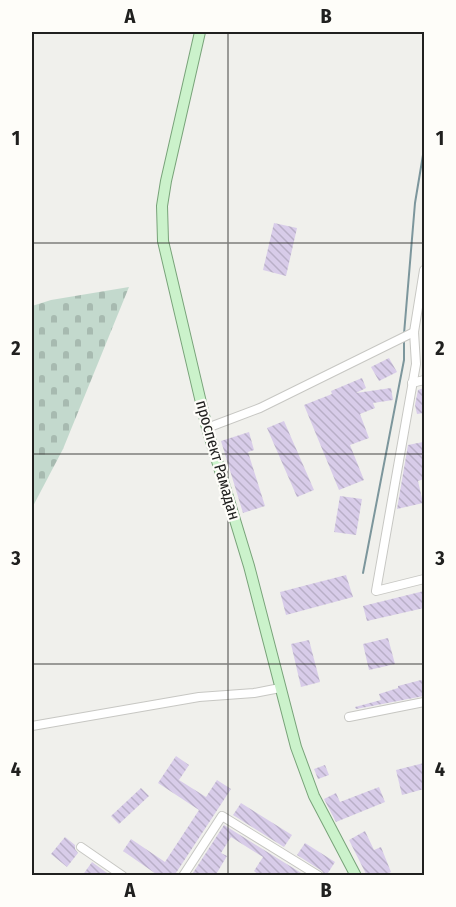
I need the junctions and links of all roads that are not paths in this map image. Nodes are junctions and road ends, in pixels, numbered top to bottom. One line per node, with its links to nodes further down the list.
1 (200, 32): 6 (main road, проспект Рамадан)
2 (424, 270): 3 (street)
3 (410, 333): 5 (street); 6 (street)
4 (424, 380): 5 (street)
5 (412, 382): 7 (street)
6 (207, 428): 8 (main road, проспект Рамадан)
7 (424, 579)
8 (280, 688): 11 (street); 16 (main road, проспект Рамадан)
9 (424, 702): 10 (street)
10 (349, 717)
11 (32, 726)
12 (81, 847): 13 (street)
13 (123, 876)
14 (183, 876): 15 (street)
15 (319, 876)
16 (356, 876)

